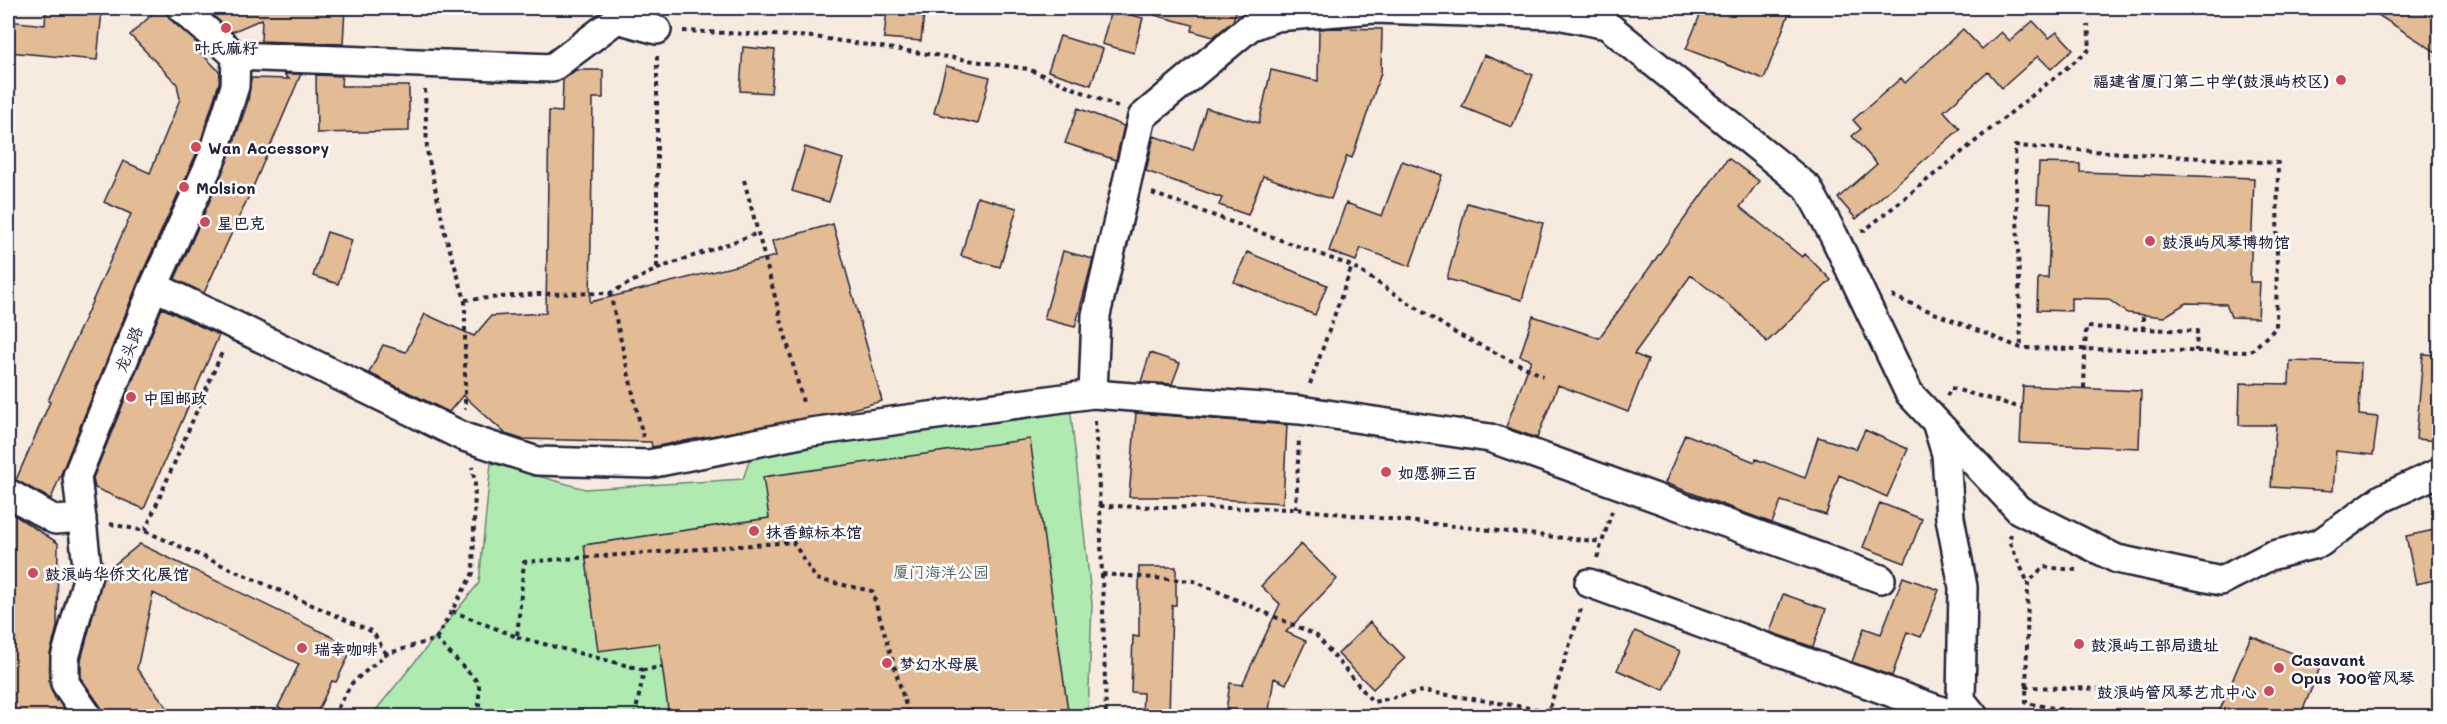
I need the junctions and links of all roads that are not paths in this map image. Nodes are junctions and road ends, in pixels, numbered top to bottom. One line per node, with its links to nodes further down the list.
1 (181, 8): 3 (street)
2 (657, 30): 3 (street)
3 (236, 56): 4 (street, 龙头路)
4 (154, 286): 5 (street); 9 (street, 龙头路)
5 (1094, 393): 6 (street); 10 (street)
6 (1936, 421): 7 (street); 14 (street)
7 (2439, 472)
8 (8, 493): 9 (street)
9 (82, 518): 12 (street, 龙头路)
10 (1881, 579)
11 (1589, 583): 13 (street)
12 (88, 717)
13 (1946, 717)
14 (1974, 717)

